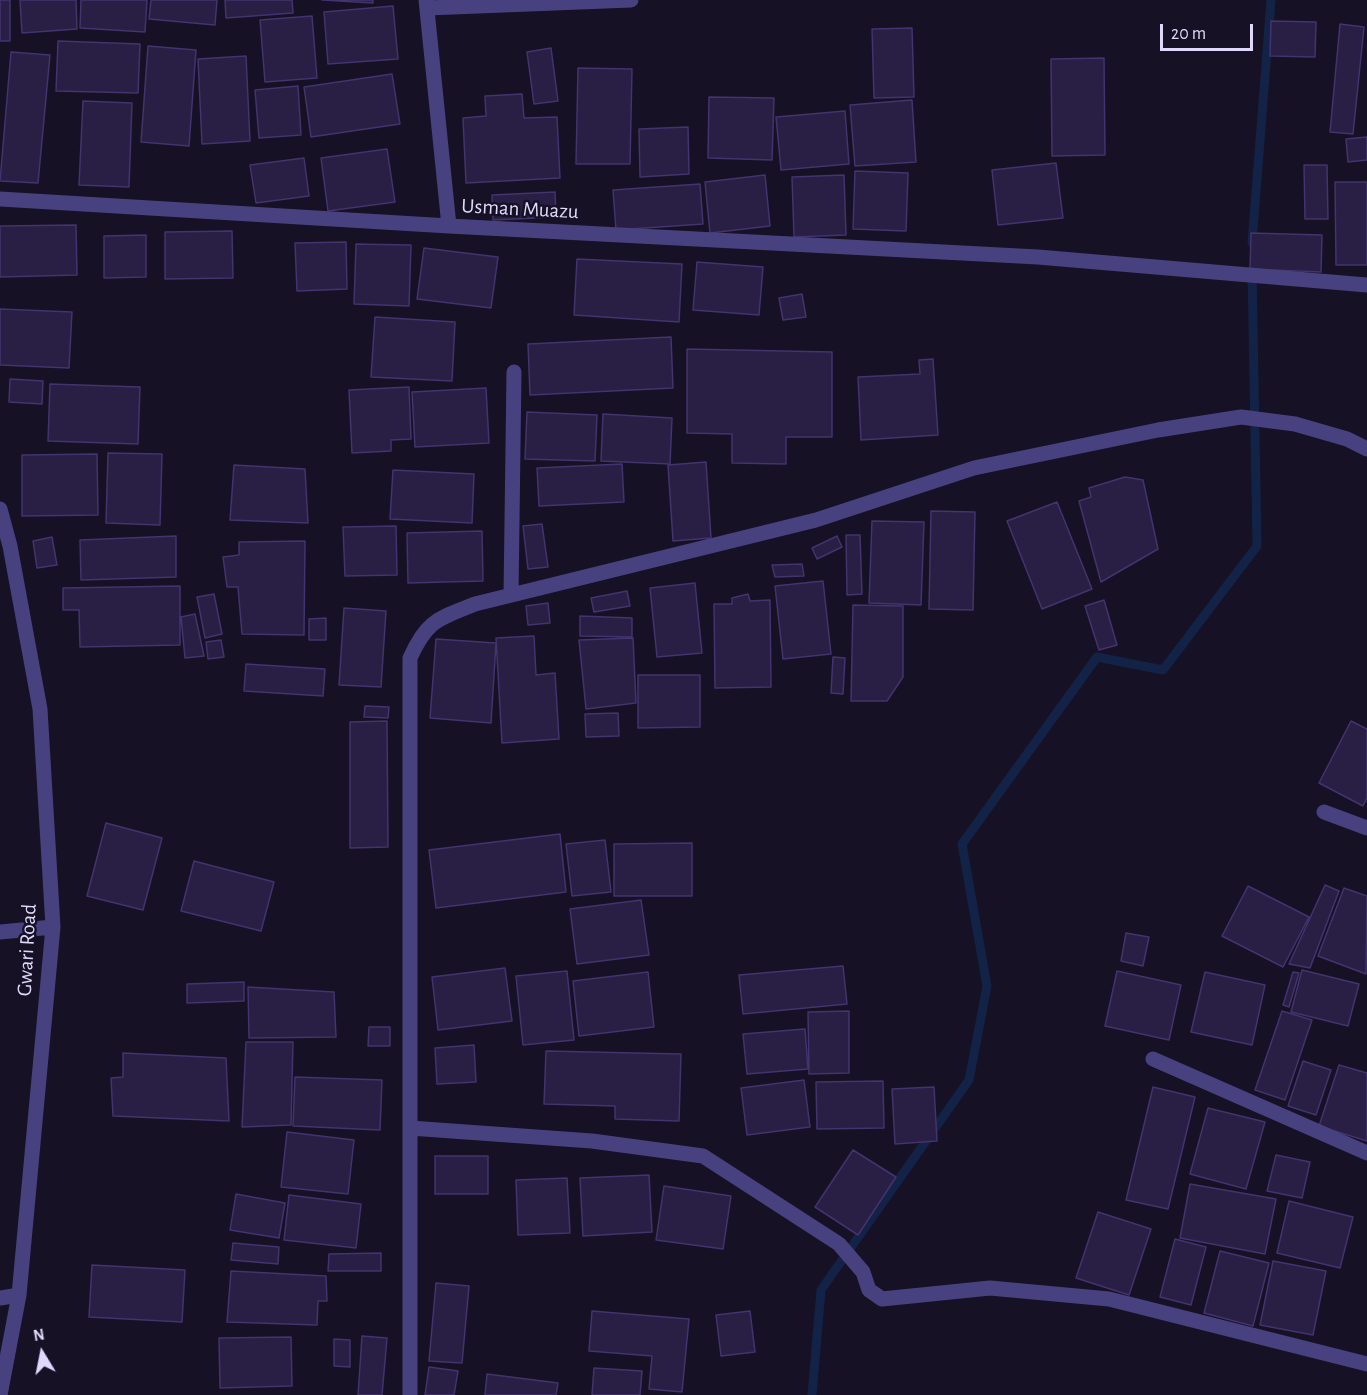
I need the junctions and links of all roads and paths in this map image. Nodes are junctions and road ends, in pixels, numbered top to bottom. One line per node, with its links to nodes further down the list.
1 (631, 0): 2 (street)
2 (426, 4): 4 (street)
3 (0, 199): 4 (street, Usman Muazu)
4 (449, 226): 5 (street, Usman Muazu)
5 (1367, 285)
6 (514, 372): 9 (street)
7 (1367, 449): 9 (street)
8 (0, 509): 12 (street, Gwari Road)
9 (511, 595): 15 (street)
10 (1324, 812): 11 (street)
11 (1367, 828)
12 (53, 927): 13 (street); 17 (street, Gwari Road)
13 (0, 932)
14 (1153, 1059): 16 (street)
15 (410, 1128): 19 (street); 21 (street)
16 (1367, 1153)
17 (19, 1295): 18 (street); 20 (street, Gwari Road)
18 (0, 1298)
19 (1367, 1364)
20 (0, 1395)
21 (410, 1395)

